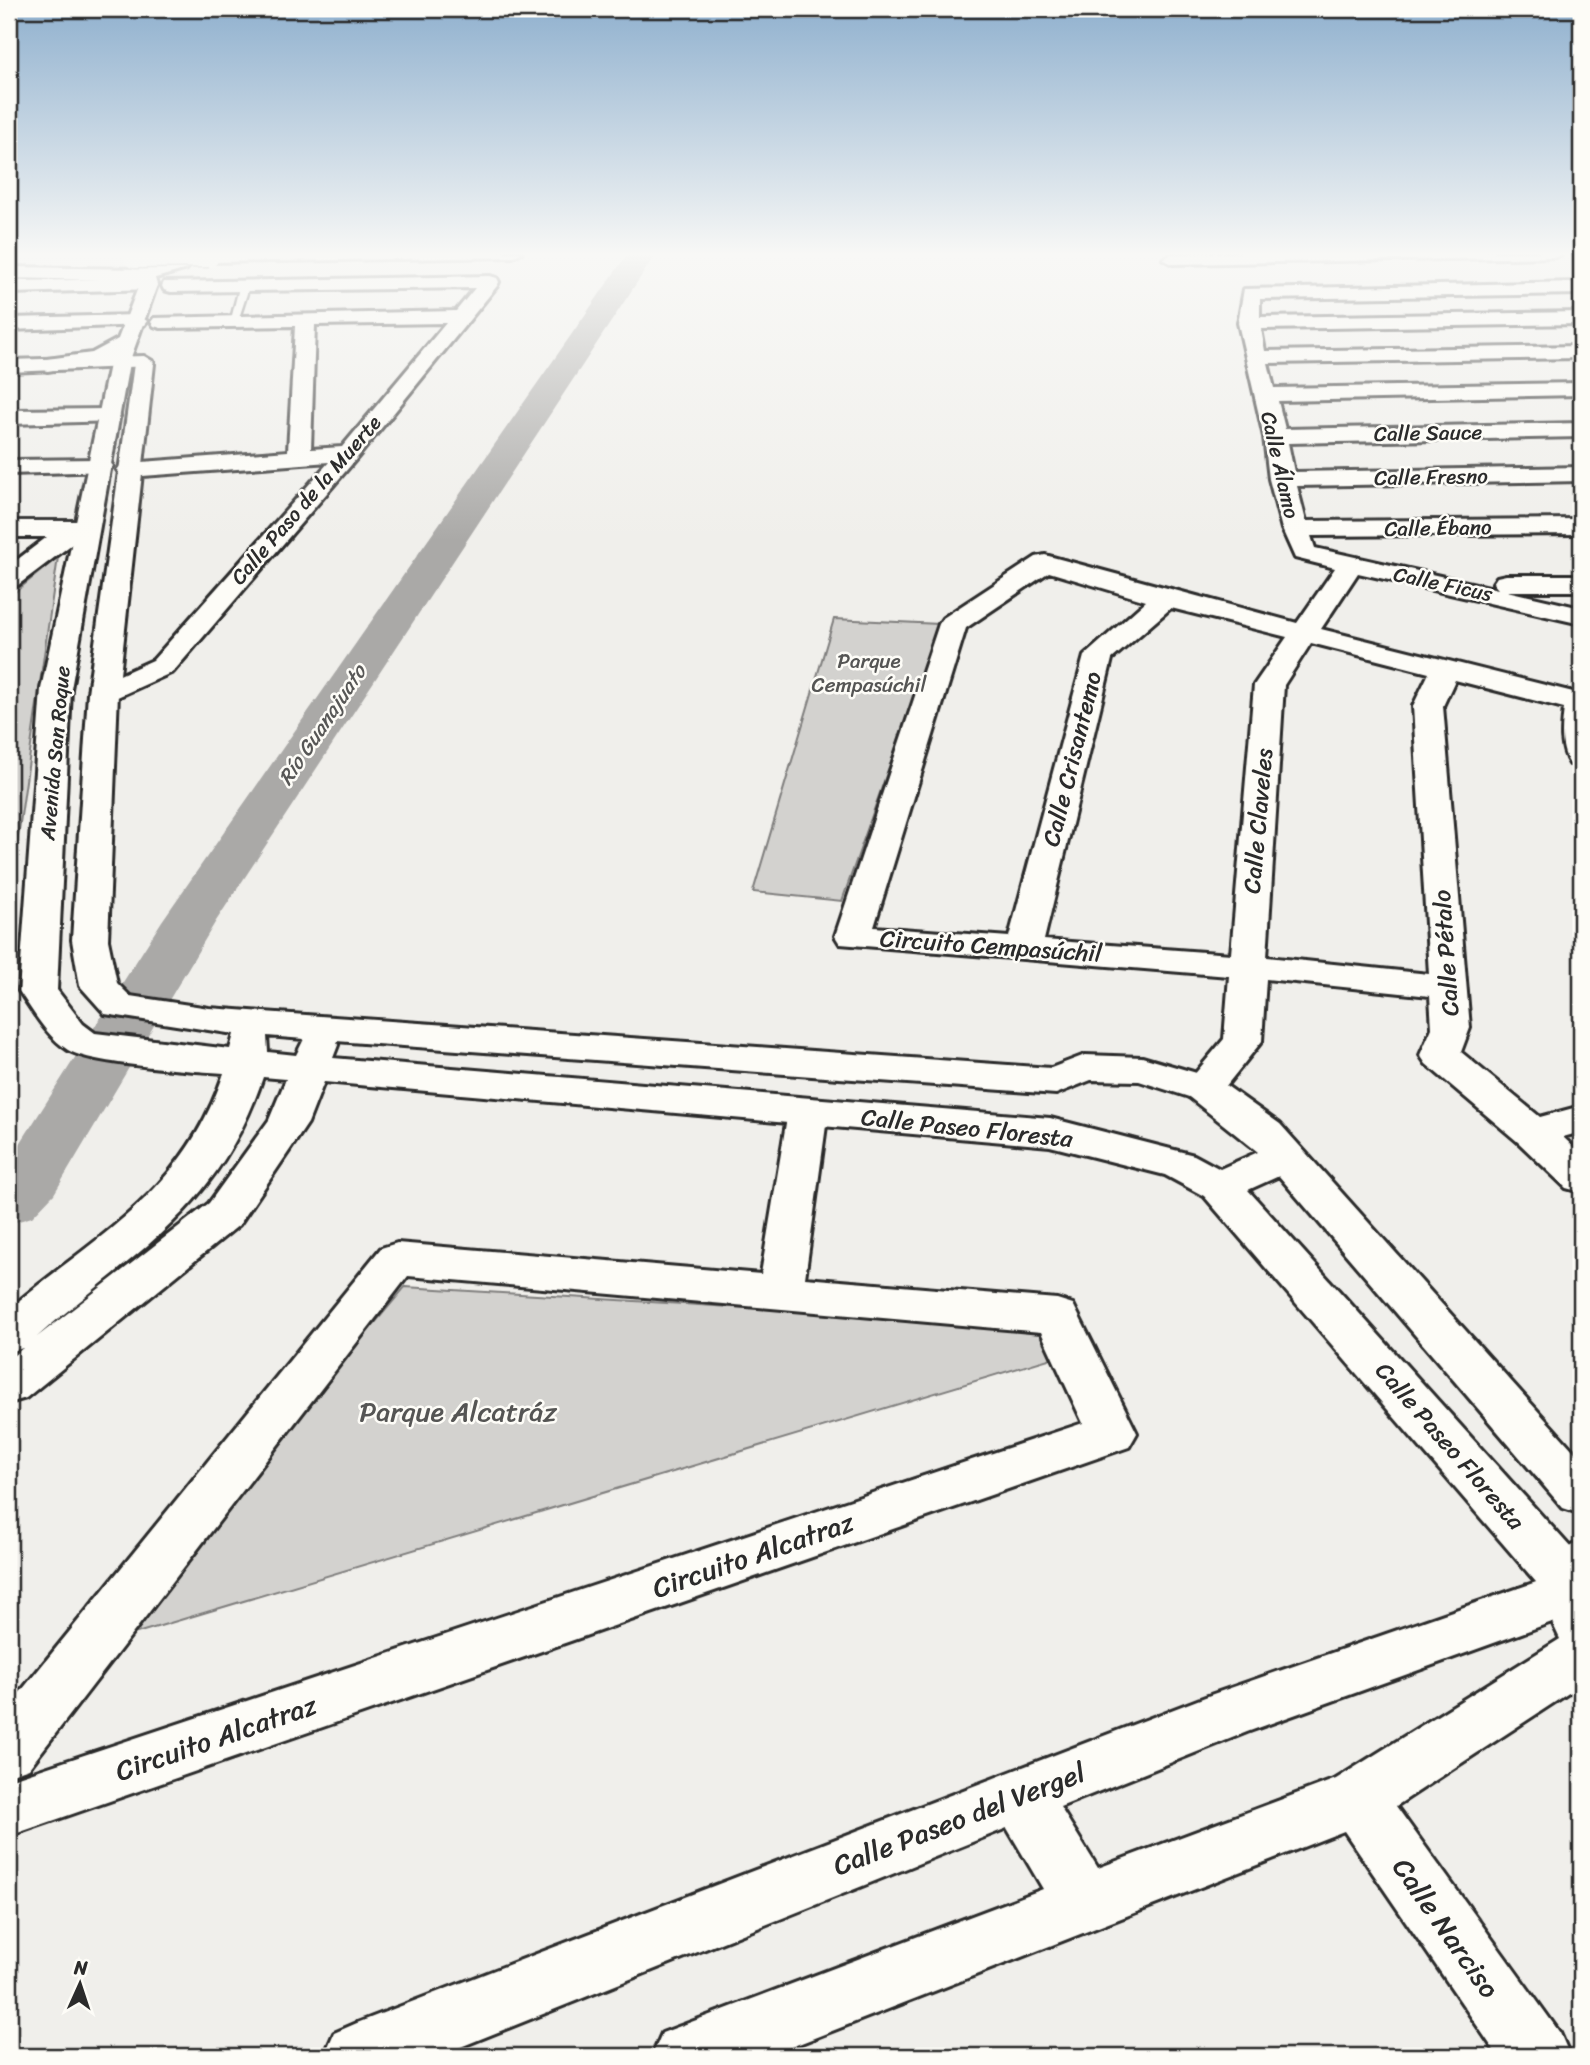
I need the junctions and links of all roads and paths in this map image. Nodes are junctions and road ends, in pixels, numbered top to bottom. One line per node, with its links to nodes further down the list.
1 (132, 348): 8 (main road)
2 (134, 348): 8 (main road); 12 (main road, Avenida San Roque); 20 (main road, Avenida San Roque)
3 (304, 348): 17 (main road)
4 (435, 348): 16 (main road, Calle Paso de la Muerte)
5 (1255, 348): 7 (main road, Calle Álamo)
6 (1581, 352): 7 (main road)
7 (1258, 357): 11 (main road, Calle Álamo)
8 (56, 364): 9 (main road)
9 (9, 366)
10 (1581, 389): 11 (main road)
11 (1263, 395): 15 (main road, Calle Álamo)
12 (109, 416): 13 (main road); 18 (main road, Avenida San Roque)
13 (9, 417)
14 (1581, 430): 15 (main road, Calle Sauce)
15 (1275, 436): 22 (main road, Calle Álamo)
16 (349, 453): 17 (main road); 35 (main road, Calle Paso de la Muerte)
17 (299, 455): 20 (main road)
18 (101, 466): 19 (main road); 25 (main road, Avenida San Roque)
19 (9, 467)
20 (129, 470): 35 (main road, Avenida San Roque)
21 (1581, 474): 22 (main road, Calle Fresno)
22 (1281, 479): 26 (main road, Calle Álamo)
23 (1581, 526): 26 (main road, Calle Ébano)
24 (9, 529): 25 (main road)
25 (80, 529): 28 (main road); 43 (main road, Avenida San Roque)
26 (1300, 541): 27 (main road, Calle Ficus)
27 (1350, 565): 30 (main road, Calle Ficus); 33 (main road, Calle Claveles)
28 (9, 579)
29 (1581, 583): 30 (main road)
30 (1443, 584): 32 (main road, Calle Ficus)
31 (1166, 598): 33 (main road, Circuito Cempasúchil); 38 (main road, Calle Crisantemo); 38 (main road, Circuito Cempasúchil)
32 (1581, 616)
33 (1301, 633): 34 (main road, Circuito Cempasúchil); 39 (main road, Calle Claveles)
34 (1446, 667): 36 (main road, Circuito Cempasúchil); 40 (main road, Calle Pétalo)
35 (103, 693): 41 (main road, Avenida San Roque)
36 (1580, 703): 37 (main road)
37 (1581, 757)
38 (1024, 947): 39 (main road, Circuito Cempasúchil)
39 (1246, 966): 40 (main road, Circuito Cempasúchil); 47 (main road, Calle Claveles)
40 (1449, 987): 52 (main road, Calle Pétalo)
41 (230, 1022): 42 (main road, Avenida San Roque); 44 (main road)
42 (327, 1027): 45 (main road); 46 (main road, Calle Paseo Floresta)
43 (176, 1057): 44 (main road, Avenida San Roque); 50 (main road)
44 (249, 1064): 45 (main road, Avenida San Roque); 50 (main road)
45 (310, 1068): 48 (main road, Calle Paseo Floresta); 58 (main road)
46 (1056, 1081): 47 (main road, Calle Paseo Floresta); 51 (main road)
47 (1203, 1088): 53 (main road, Calle Paseo Floresta)
48 (808, 1111): 51 (main road, Calle Paseo Floresta); 56 (main road)
49 (1581, 1119): 52 (main road)
50 (224, 1124): 57 (main road)
51 (1050, 1132): 55 (main road, Calle Paseo Floresta)
52 (1533, 1132): 54 (main road, Calle Pétalo)
53 (1285, 1157): 55 (main road); 59 (main road, Calle Paseo Floresta)
54 (1581, 1178)
55 (1219, 1186): 60 (main road, Calle Paseo Floresta)
56 (781, 1290): 62 (main road, Circuito Alcatraz); 65 (main road, Circuito Alcatraz)
57 (9, 1335)
58 (9, 1385)
59 (1581, 1493)
60 (1574, 1590): 63 (main road, Calle Paseo del Vergel)
61 (1581, 1655): 64 (main road)
62 (9, 1749)
63 (1020, 1795): 66 (main road); 67 (main road, Calle Paseo del Vergel)
64 (1356, 1799): 66 (main road); 69 (main road, Calle Narciso)
65 (9, 1808)
66 (1085, 1903): 68 (main road)
67 (357, 2056)
68 (685, 2056)
69 (1537, 2056)

